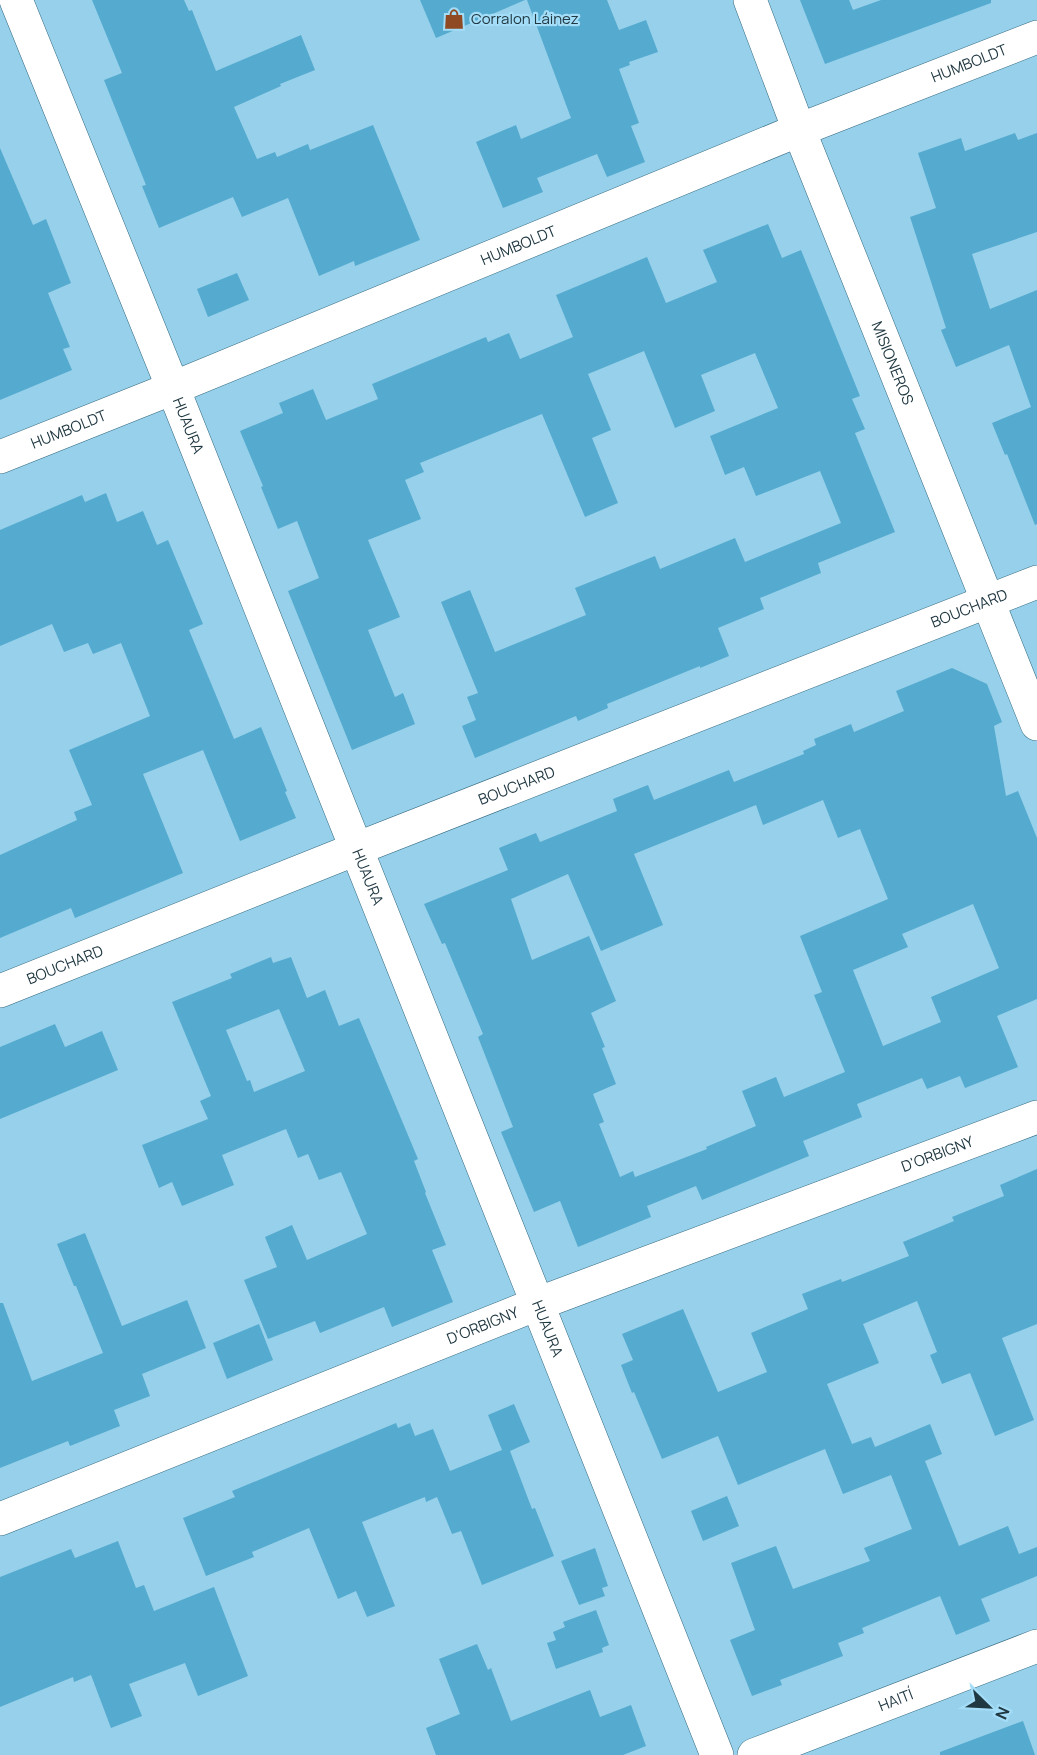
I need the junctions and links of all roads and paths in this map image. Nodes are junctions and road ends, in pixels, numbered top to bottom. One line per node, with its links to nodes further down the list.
1 (16, 0): 5 (street, HUAURA)
2 (750, 0): 4 (street, MISIONEROS)
3 (1037, 37): 4 (street, HUMBOLDT)
4 (799, 130): 5 (street, HUMBOLDT); 8 (street, MISIONEROS)
5 (173, 388): 6 (street, HUMBOLDT); 10 (street, HUAURA)
6 (0, 457)
7 (1037, 582): 8 (street, BOUCHARD)
8 (988, 602): 9 (street, MISIONEROS); 10 (street, BOUCHARD)
9 (1037, 724)
10 (356, 849): 11 (street, BOUCHARD); 13 (street, HUAURA)
11 (0, 991)
12 (1037, 1117): 13 (street, D'ORBIGNY)
13 (537, 1304): 14 (street, D'ORBIGNY); 16 (street, HUAURA)
14 (0, 1519)
15 (1037, 1646): 17 (street, HAITÍ)
16 (717, 1755)
17 (754, 1755)

